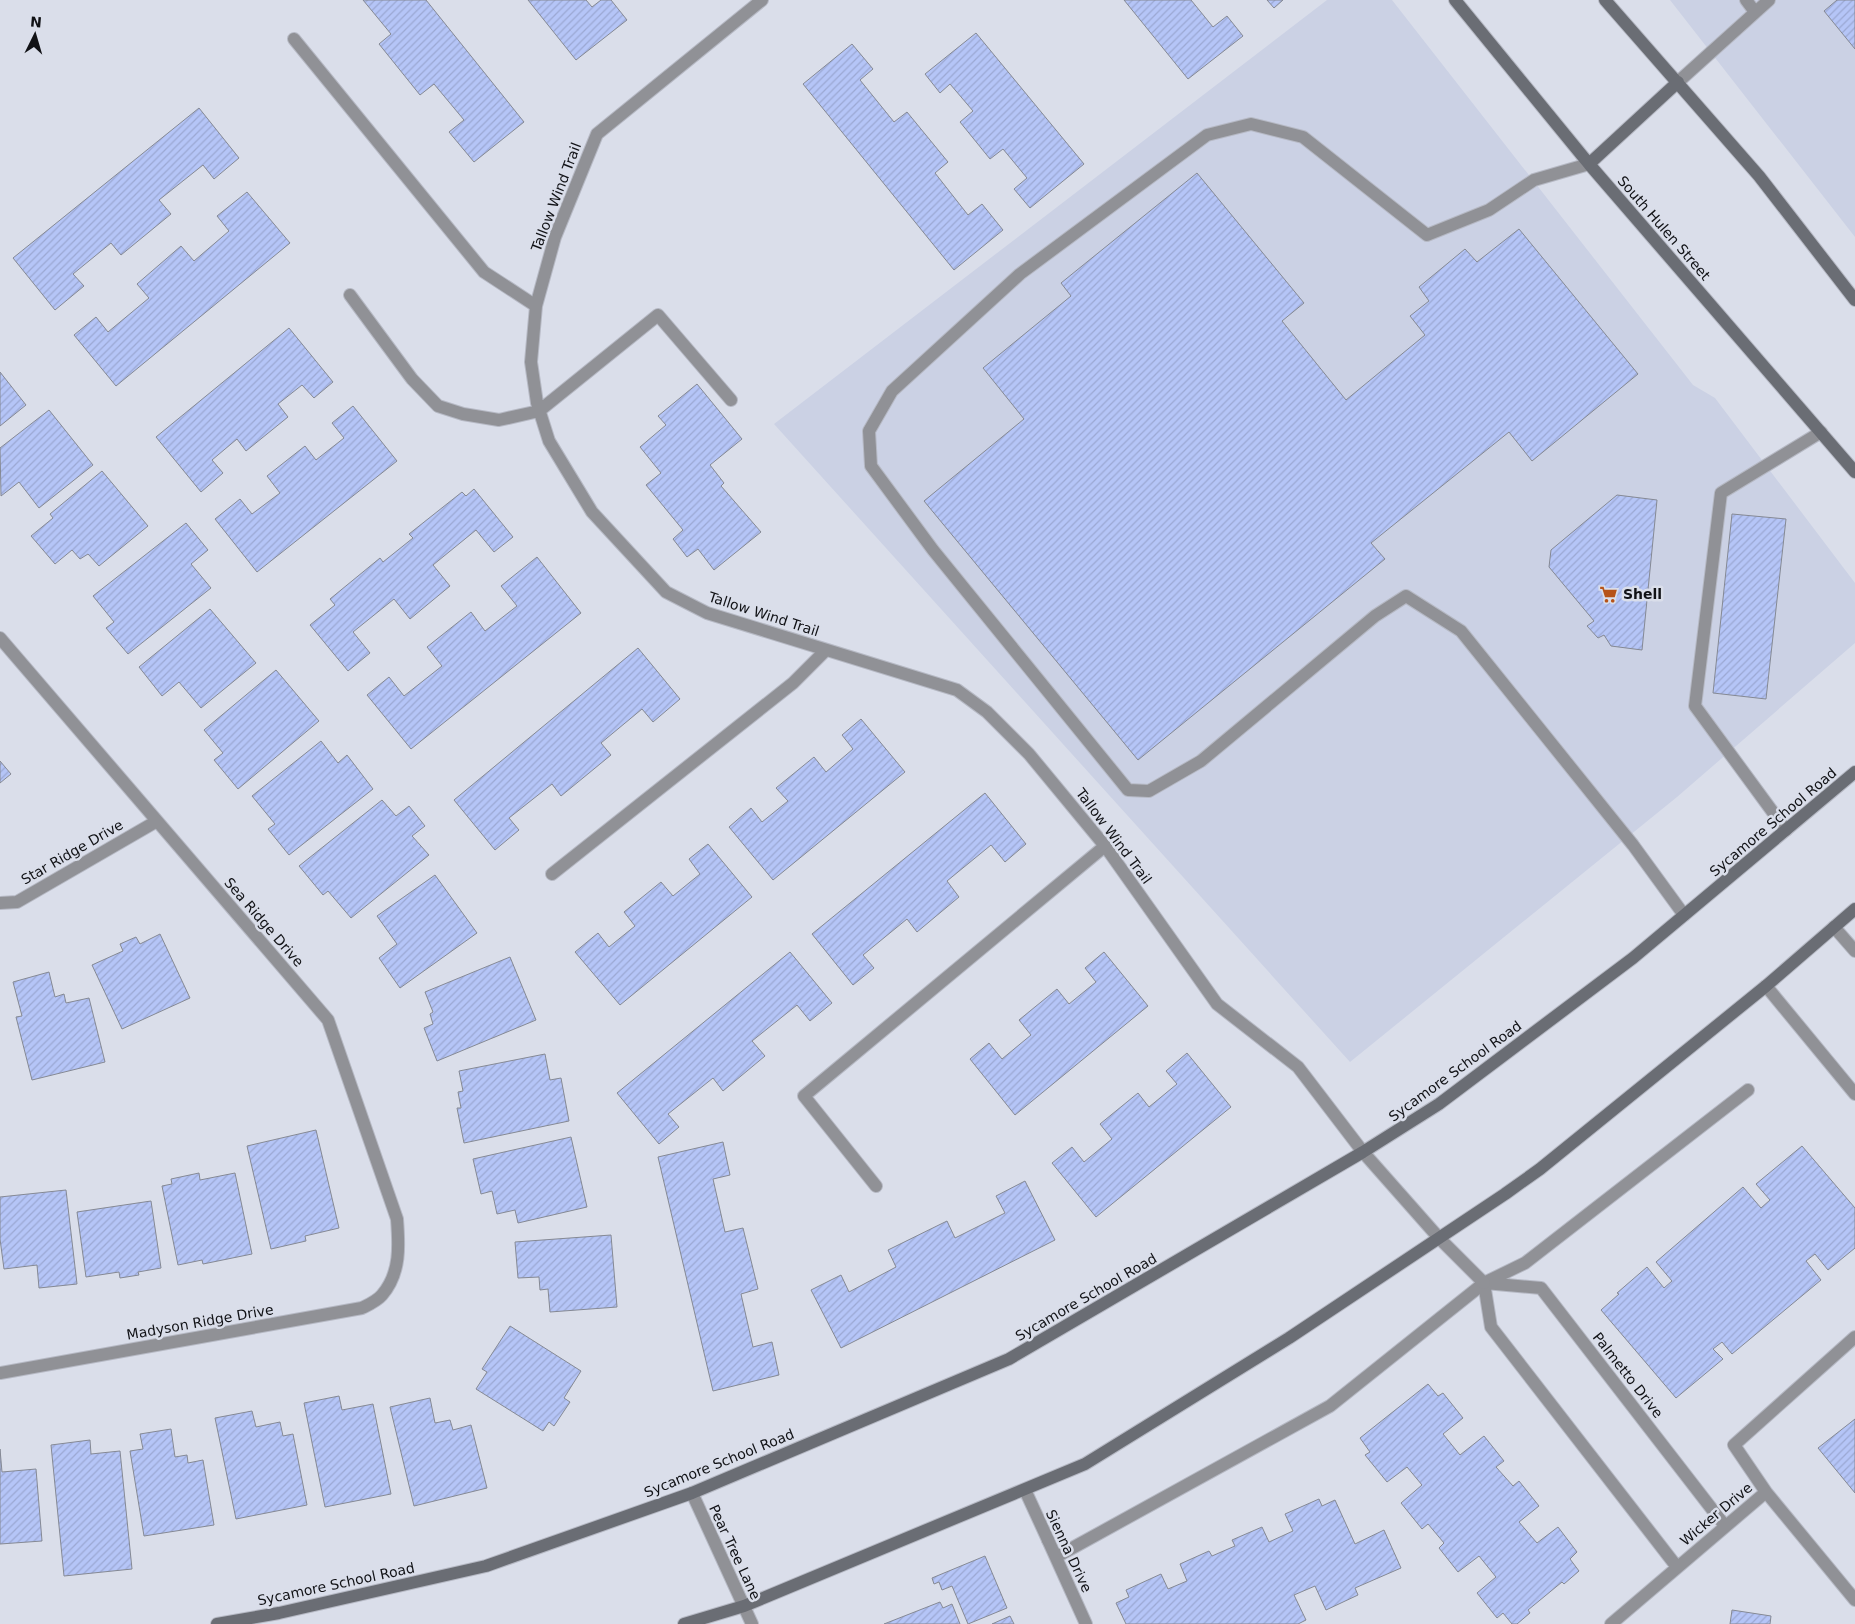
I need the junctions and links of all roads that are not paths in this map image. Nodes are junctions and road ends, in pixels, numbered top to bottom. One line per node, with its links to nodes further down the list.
1 (762, 0): 12 (street, Tallow Wind Trail)
2 (1455, 0): 9 (main road, South Hulen Street)
3 (1605, 0): 8 (main road)
4 (1746, 0): 6 (street)
5 (1769, 0): 6 (street)
6 (1755, 12): 8 (street)
7 (294, 39): 12 (street)
8 (1678, 82): 9 (main road); 11 (main road)
9 (1589, 164): 15 (main road, South Hulen Street); 26 (street)
10 (350, 295): 14 (street)
11 (1855, 300)
12 (536, 306): 14 (street, Tallow Wind Trail)
13 (731, 400): 14 (street)
14 (539, 411): 18 (street, Tallow Wind Trail)
15 (1820, 432): 16 (main road, South Hulen Street); 21 (street)
16 (1855, 472)
17 (0, 638): 20 (street, Sea Ridge Drive)
18 (826, 650): 22 (street, Tallow Wind Trail); 23 (street)
19 (1855, 772): 21 (main road, Sycamore School Road)
20 (157, 821): 24 (street, Star Ridge Drive); 35 (street, Sea Ridge Drive)
21 (1786, 830): 26 (main road, Sycamore School Road)
22 (1105, 846): 32 (street, Tallow Wind Trail); 33 (street)
23 (552, 874)
24 (0, 903)
25 (1855, 909): 27 (main road)
26 (1684, 915): 32 (main road, Sycamore School Road)
27 (1834, 926): 28 (street); 29 (main road)
28 (1855, 951)
29 (1766, 986): 31 (street); 34 (main road)
30 (1748, 1090): 36 (street)
31 (1855, 1094)
32 (1364, 1152): 34 (street, Tallow Wind Trail); 40 (main road, Sycamore School Road)
33 (876, 1186)
34 (1439, 1238): 36 (street); 39 (main road)
35 (393, 1278): 38 (street, Madyson Ridge Drive)
36 (1484, 1282): 42 (street, Palmetto Drive); 43 (street); 44 (street)
37 (1855, 1336): 41 (street, Wicker Drive)
38 (0, 1374)
39 (1025, 1490): 43 (street, Sienna Drive); 46 (main road)
40 (692, 1492): 46 (street, Pear Tree Lane); 47 (main road, Sycamore School Road)
41 (1766, 1492): 42 (street, Wicker Drive); 45 (street)
42 (1725, 1526): 44 (street, Wicker Drive)
43 (1056, 1557): 50 (street, Sienna Drive)
44 (1677, 1568): 51 (street, Wicker Drive)
45 (1855, 1600)
46 (744, 1606): 48 (main road); 49 (street, Pear Tree Lane)
47 (217, 1624)
48 (684, 1624)
49 (752, 1624)
50 (1086, 1624)
51 (1611, 1624)

